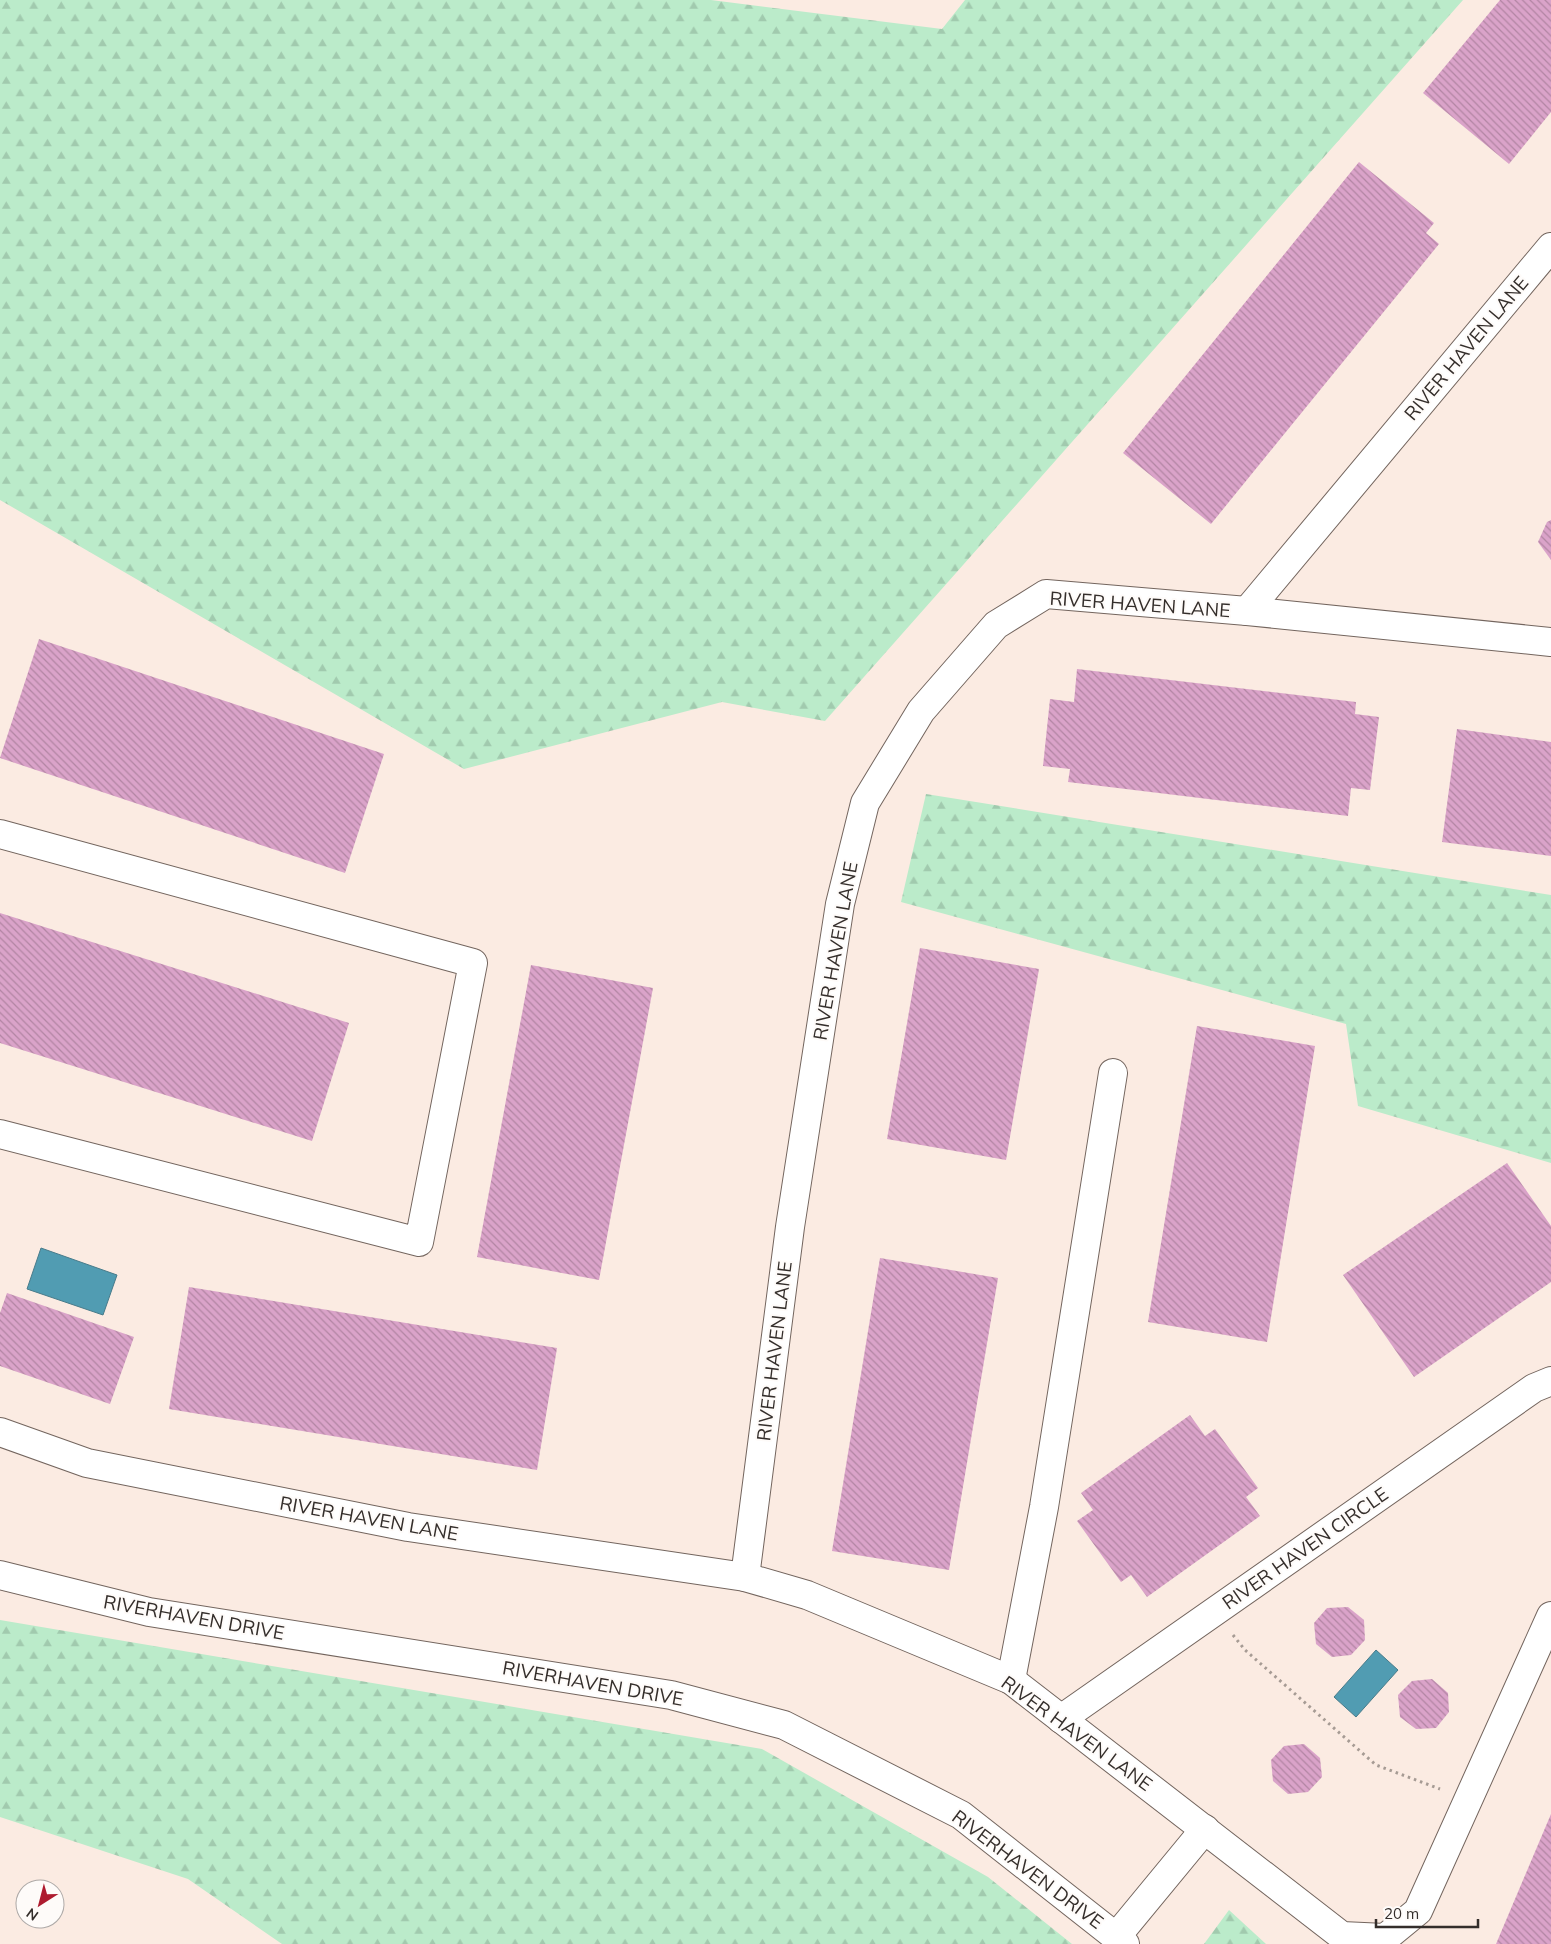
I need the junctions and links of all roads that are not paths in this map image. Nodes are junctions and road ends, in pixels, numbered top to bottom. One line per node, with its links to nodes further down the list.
1 (1551, 247): 2 (street, RIVER HAVEN LANE)
2 (1247, 611): 3 (street, RIVER HAVEN LANE); 10 (street, RIVER HAVEN LANE)
3 (1551, 642)
4 (0, 834): 6 (street)
5 (1113, 1073): 12 (street)
6 (0, 1134)
7 (1551, 1381): 13 (street, RIVER HAVEN CIRCLE)
8 (0, 1432): 10 (street, RIVER HAVEN LANE)
9 (0, 1575): 15 (street, RIVERHAVEN DRIVE)
10 (745, 1577): 12 (street, RIVER HAVEN LANE)
11 (1551, 1616): 14 (street)
12 (1012, 1680): 13 (street, RIVER HAVEN LANE)
13 (1061, 1719): 14 (street, RIVER HAVEN LANE)
14 (1205, 1829): 15 (street)
15 (1121, 1940)

